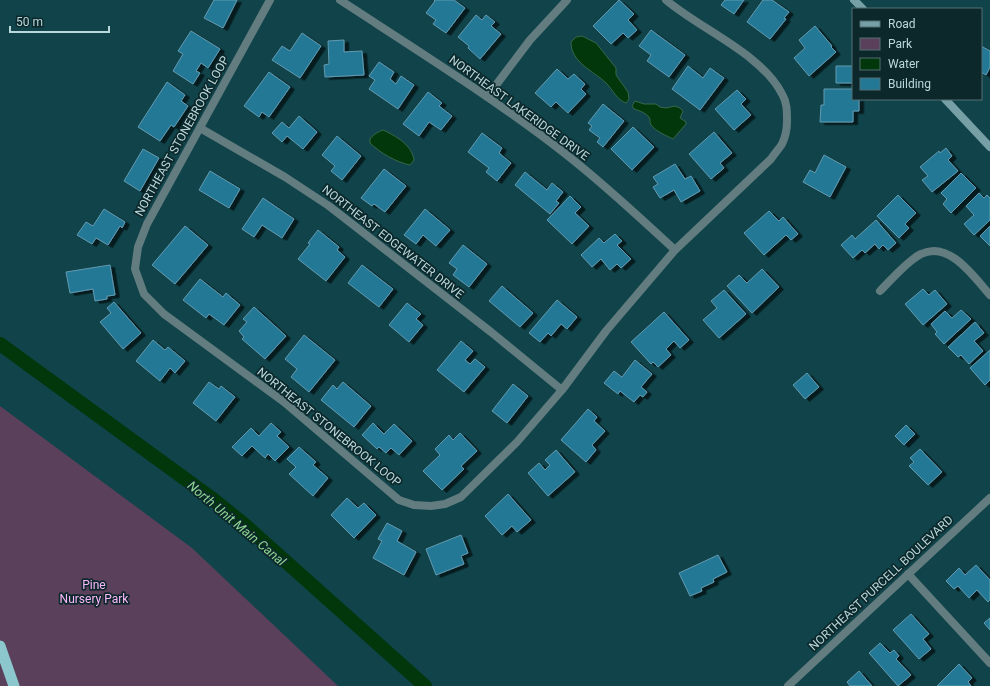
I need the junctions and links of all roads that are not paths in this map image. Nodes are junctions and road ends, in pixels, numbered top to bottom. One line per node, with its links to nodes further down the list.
1 (270, 0): 9 (street, NORTHEAST STONEBROOK LOOP)
2 (340, 0): 7 (street, NORTHEAST LAKERIDGE DRIVE)
3 (567, 0): 7 (street)
4 (666, 0): 11 (street, NORTHEAST STONEBROOK LOOP)
5 (854, 0): 6 (main road)
6 (861, 8)
7 (487, 97): 11 (street, NORTHEAST LAKERIDGE DRIVE)
8 (946, 100): 10 (main road)
9 (200, 128): 14 (street, NORTHEAST EDGEWATER DRIVE); 14 (street, NORTHEAST STONEBROOK LOOP)
10 (990, 147)
11 (674, 250): 14 (street, NORTHEAST STONEBROOK LOOP)
12 (880, 291): 13 (street)
13 (990, 295)
14 (562, 390)
15 (990, 498): 16 (street, NORTHEAST PURCELL BOULEVARD)
16 (908, 574): 18 (street); 20 (street, NORTHEAST PURCELL BOULEVARD)
17 (0, 646): 19 (highway)
18 (990, 663)
19 (14, 686)
20 (788, 686)

